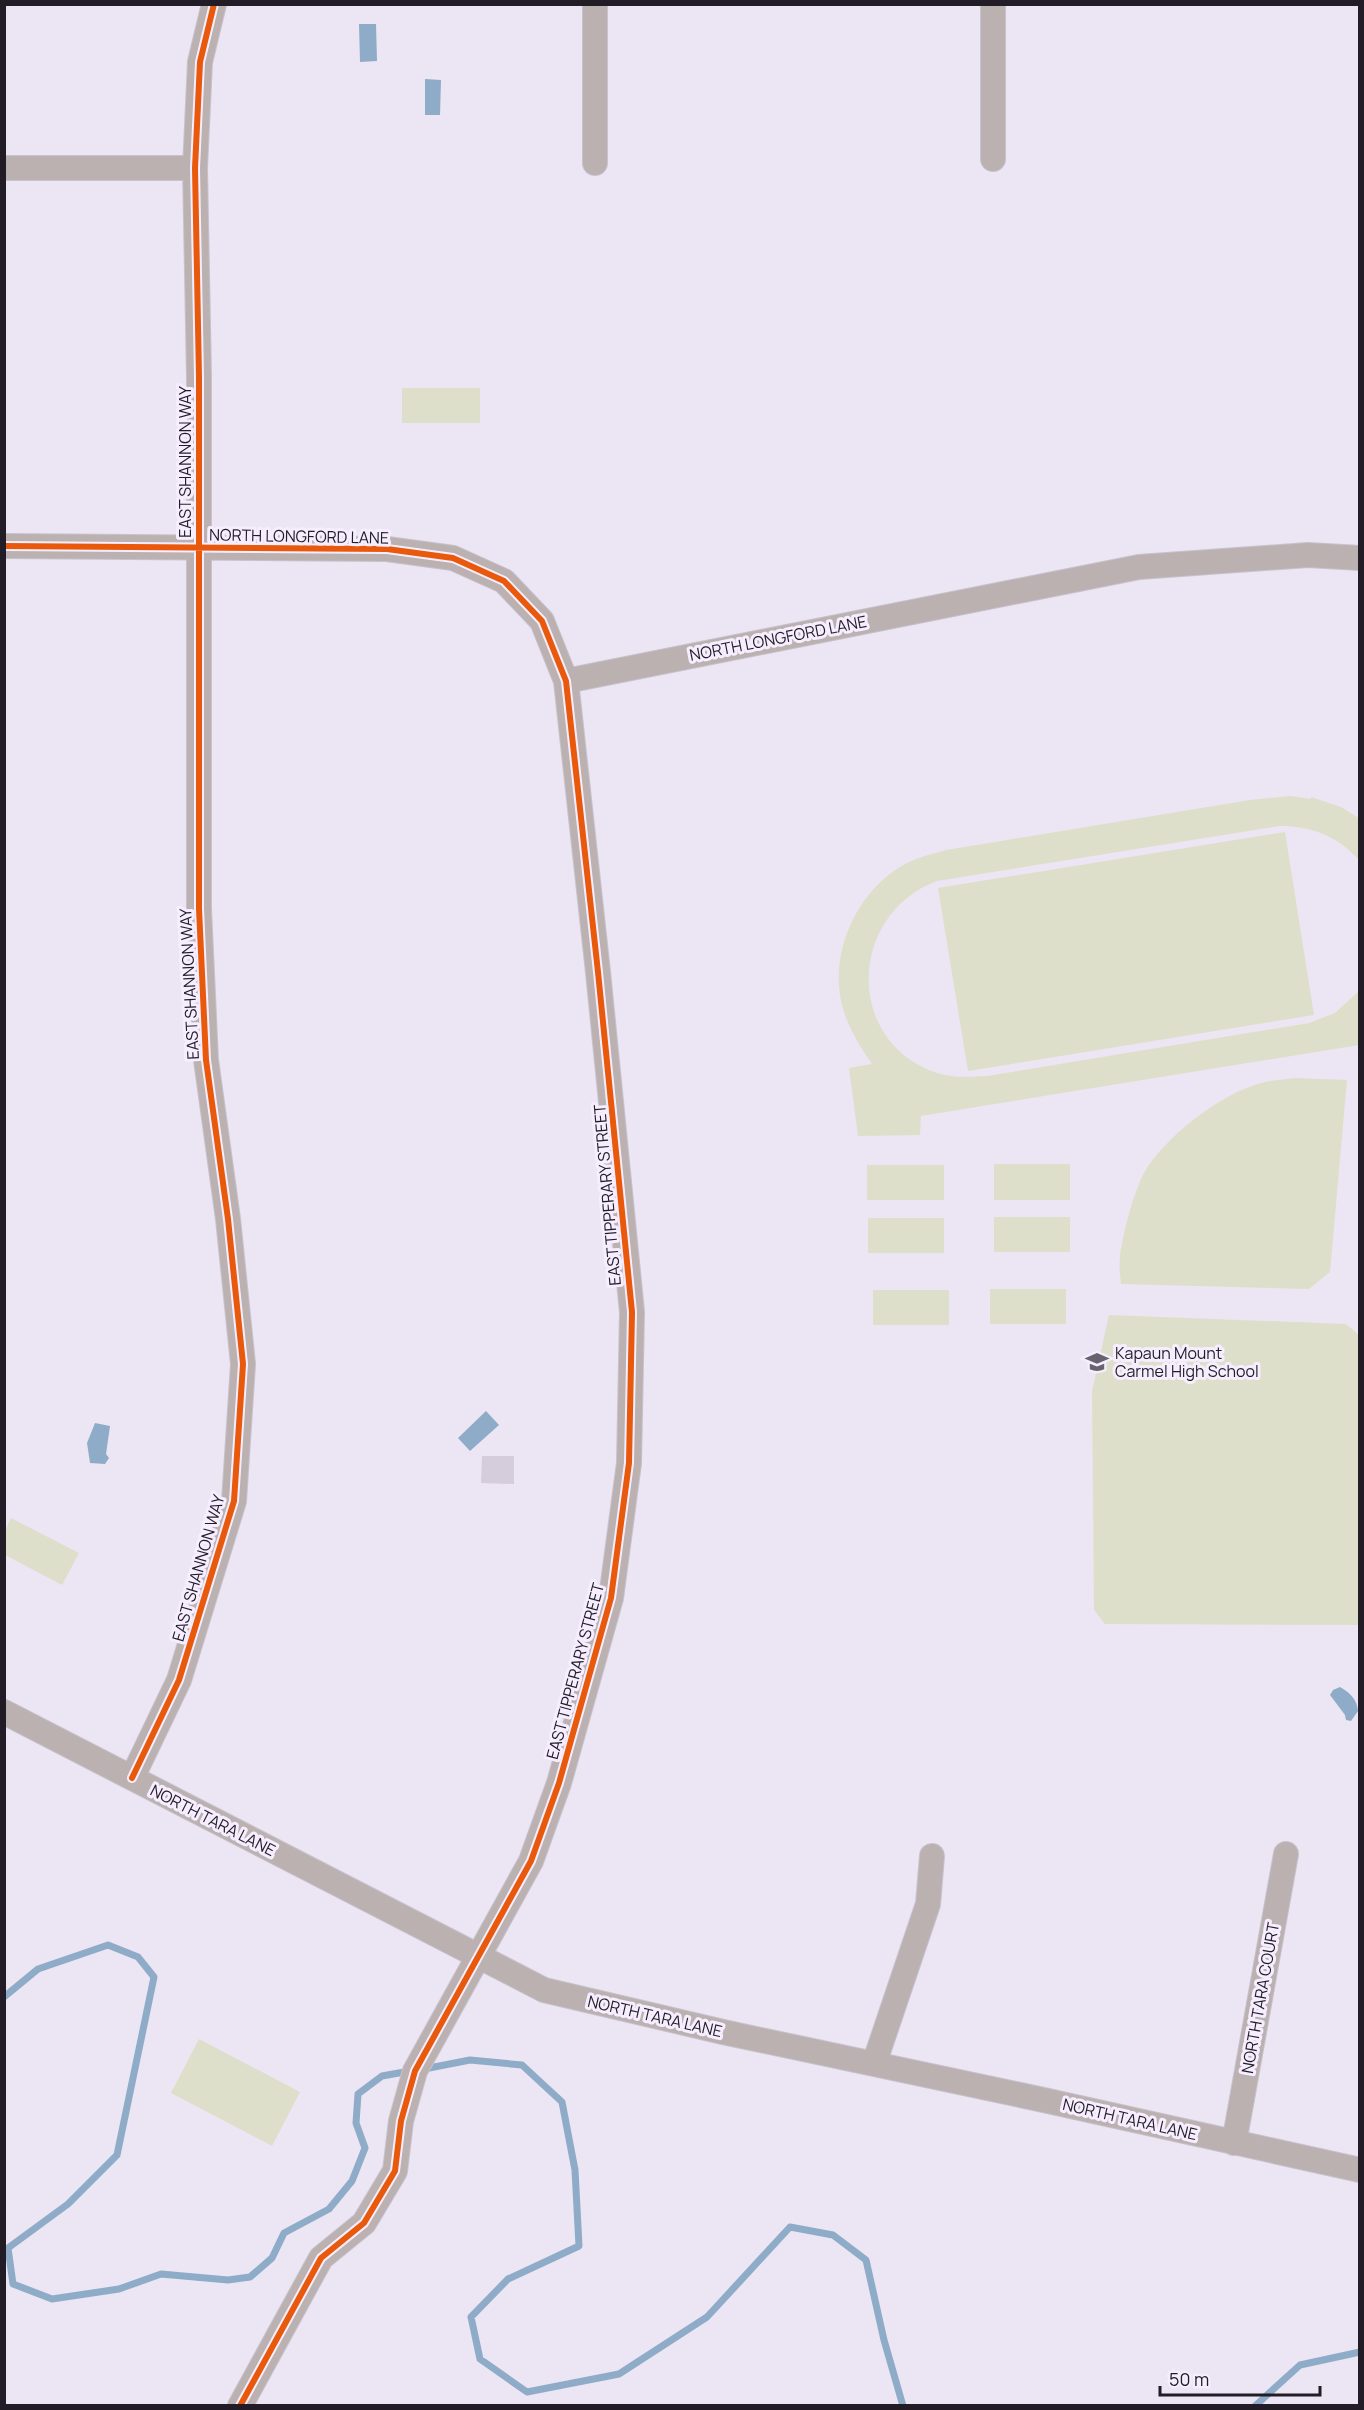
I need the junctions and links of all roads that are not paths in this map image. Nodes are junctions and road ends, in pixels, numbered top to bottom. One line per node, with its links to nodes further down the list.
1 (214, 4): 7 (street, EAST SHANNON WAY)
2 (595, 4): 5 (street)
3 (993, 4): 4 (street)
4 (993, 159)
5 (596, 163)
6 (4, 168): 7 (street)
7 (195, 168): 9 (street, EAST SHANNON WAY)
8 (4, 546): 9 (street, NORTH LONGFORD LANE)
9 (199, 547): 11 (street, NORTH LONGFORD LANE); 13 (street, EAST SHANNON WAY)
10 (1359, 558): 11 (street, NORTH LONGFORD LANE)
11 (566, 681): 16 (street, EAST TIPPERARY STREET)
12 (4, 1712): 13 (street, NORTH TARA LANE)
13 (132, 1778): 16 (street, NORTH TARA LANE)
14 (1286, 1854): 18 (street, NORTH TARA COURT)
15 (932, 1856): 17 (street)
16 (478, 1958): 17 (street, NORTH TARA LANE); 20 (street, EAST TIPPERARY STREET)
17 (874, 2064): 18 (street, NORTH TARA LANE)
18 (1234, 2142): 19 (street, NORTH TARA LANE)
19 (1359, 2170)
20 (240, 2406)

